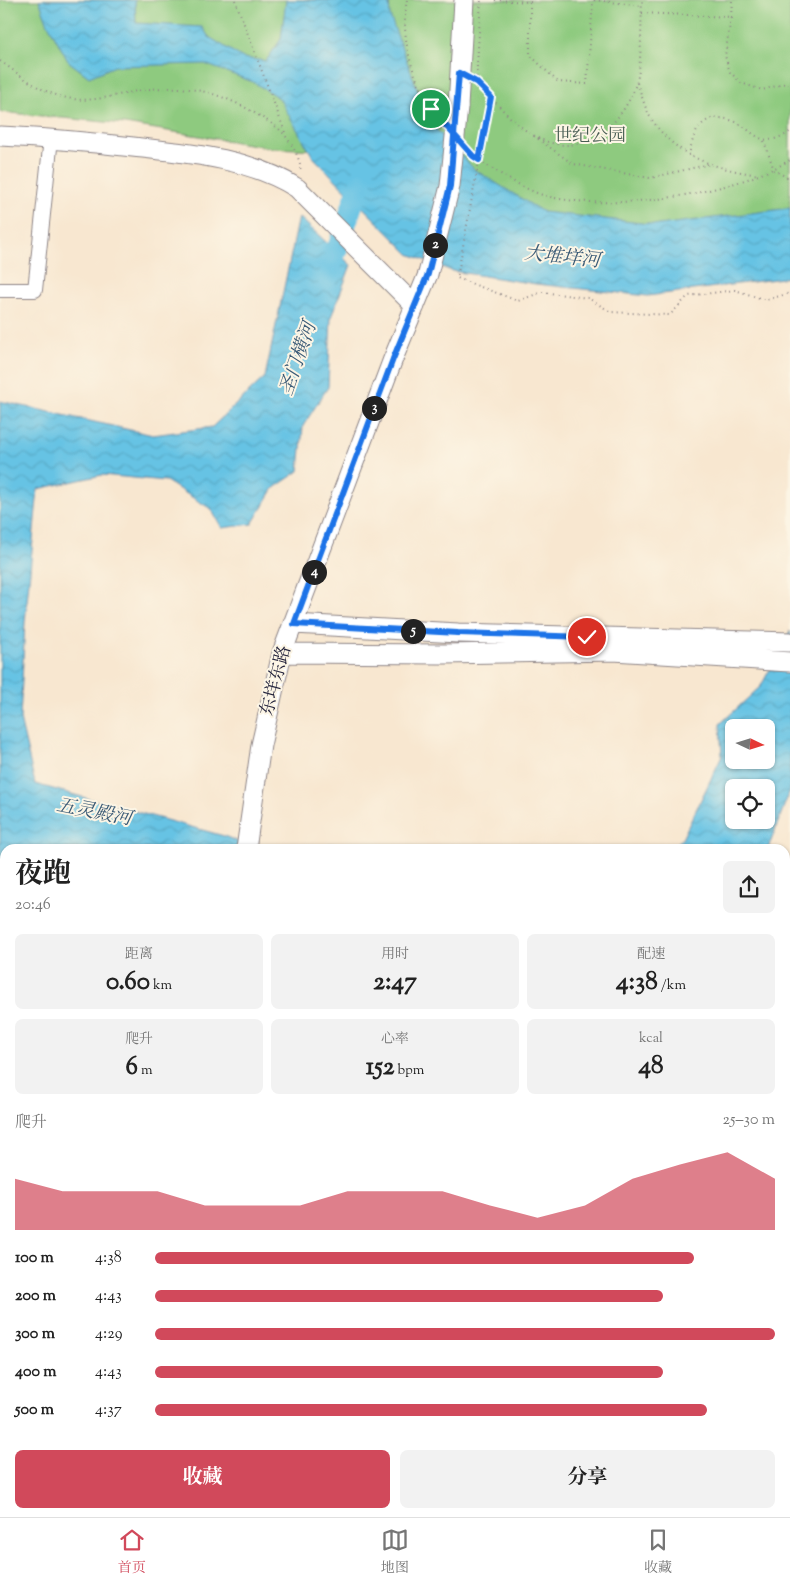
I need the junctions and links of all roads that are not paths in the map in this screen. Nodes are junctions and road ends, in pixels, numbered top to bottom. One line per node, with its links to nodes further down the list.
1 (464, 0): 5 (main road, 东垟东路, bridge)
2 (0, 136): 3 (main road)
3 (50, 138): 4 (street); 5 (main road)
4 (0, 290)
5 (415, 306): 6 (main road, 东垟东路)
6 (294, 624): 7 (main road); 8 (main road, 东垟东路)
7 (790, 642)
8 (282, 653): 9 (main road); 10 (main road, 东垟东路)
9 (790, 662)
10 (246, 844)

